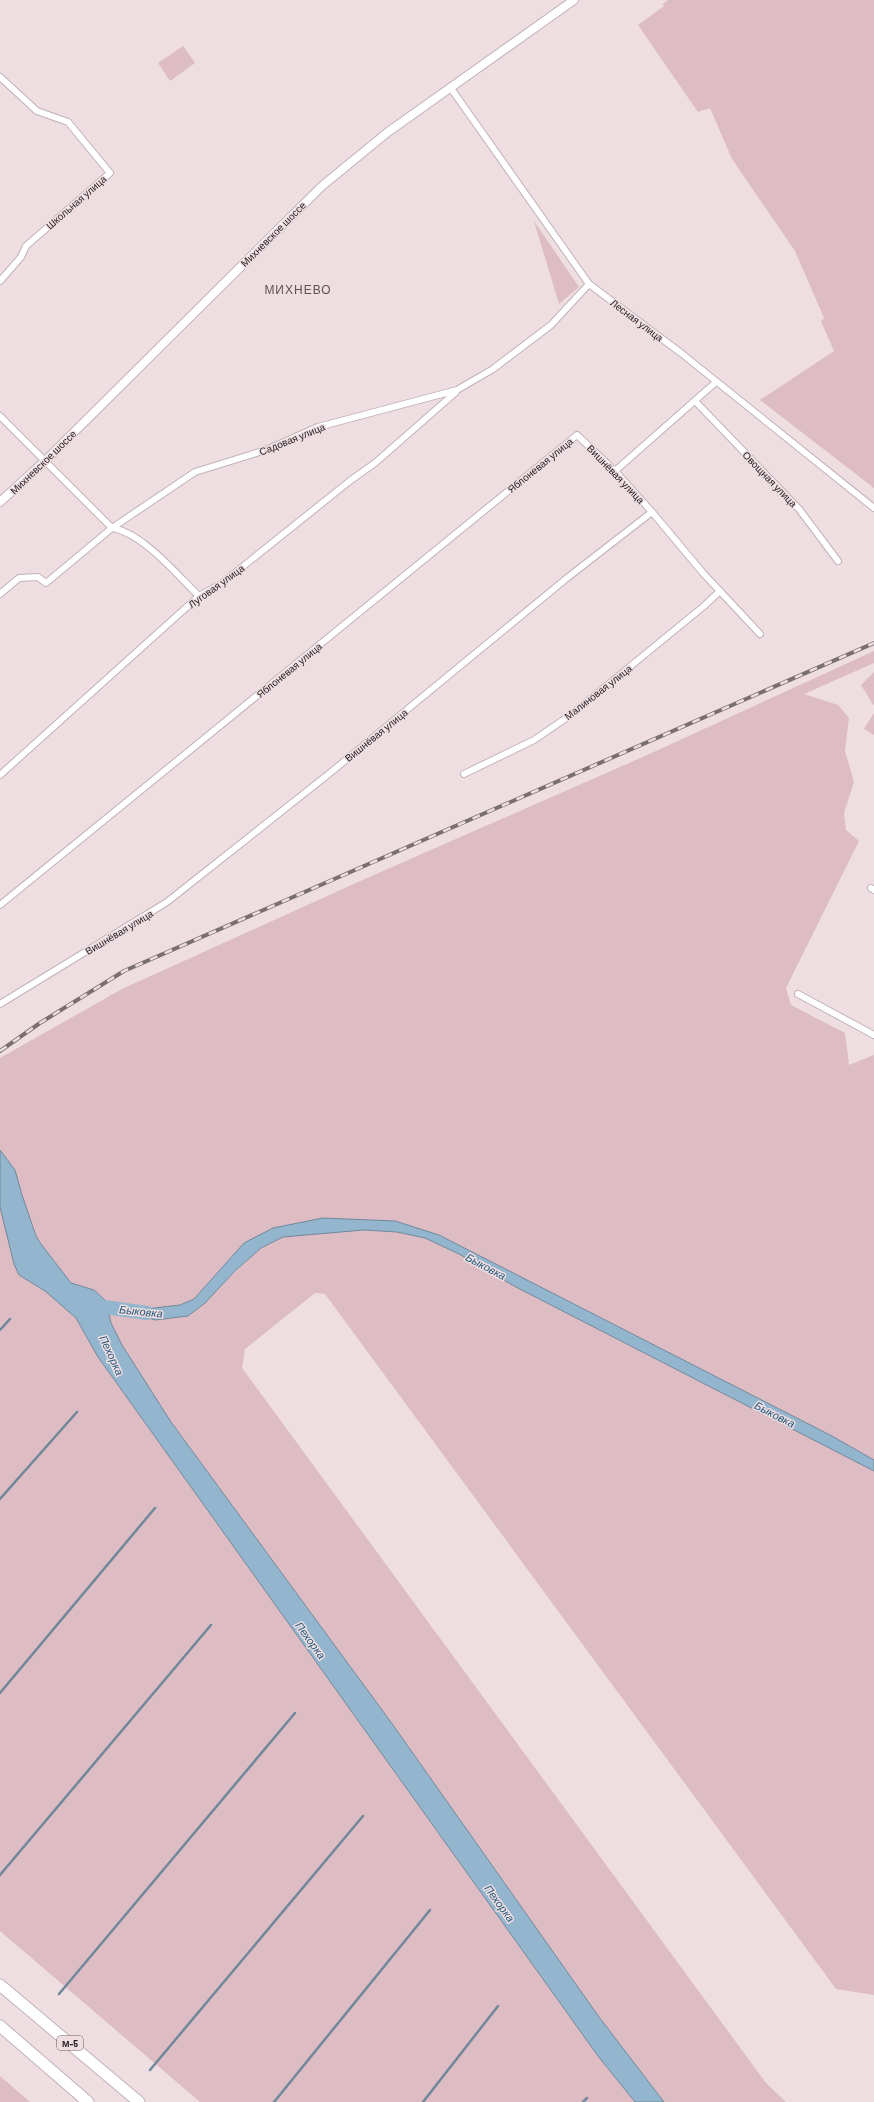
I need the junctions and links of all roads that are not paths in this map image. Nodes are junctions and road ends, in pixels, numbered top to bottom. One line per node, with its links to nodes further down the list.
1 (574, 0): 3 (street, Михневское шоссе)
2 (0, 77): 4 (street, Школьная улица)
3 (450, 87): 5 (street, Лесная улица); 11 (street, Михневское шоссе)
4 (0, 281)
5 (589, 284): 6 (street, Лесная улица); 7 (street, Садовая улица)
6 (716, 382): 8 (street); 14 (street, Лесная улица)
7 (457, 390): 16 (street, Садовая улица); 20 (street, Луговая улица)
8 (695, 401): 12 (street); 17 (street, Овощная улица)
9 (0, 416): 11 (street)
10 (577, 435): 12 (street, Вишнёвая улица); 24 (street, Яблоневая улица)
11 (45, 461): 13 (street, Михневское шоссе); 16 (street)
12 (615, 471): 15 (street, Вишнёвая улица)
13 (0, 502)
14 (874, 508)
15 (652, 512): 18 (street); 26 (street, Вишнёвая улица)
16 (112, 528): 19 (street, Садовая улица); 20 (street)
17 (838, 561)
18 (720, 591): 21 (street); 22 (street, Малиновая улица)
19 (0, 594)
20 (199, 596): 23 (street, Луговая улица)
21 (760, 634)
22 (464, 774)
23 (0, 775)
24 (0, 905)
25 (798, 994): 27 (street)
26 (0, 1004)
27 (874, 1035)
28 (0, 1985): 31 (highway, М-5)
29 (0, 2026): 30 (highway)
30 (88, 2102)
31 (139, 2102)

